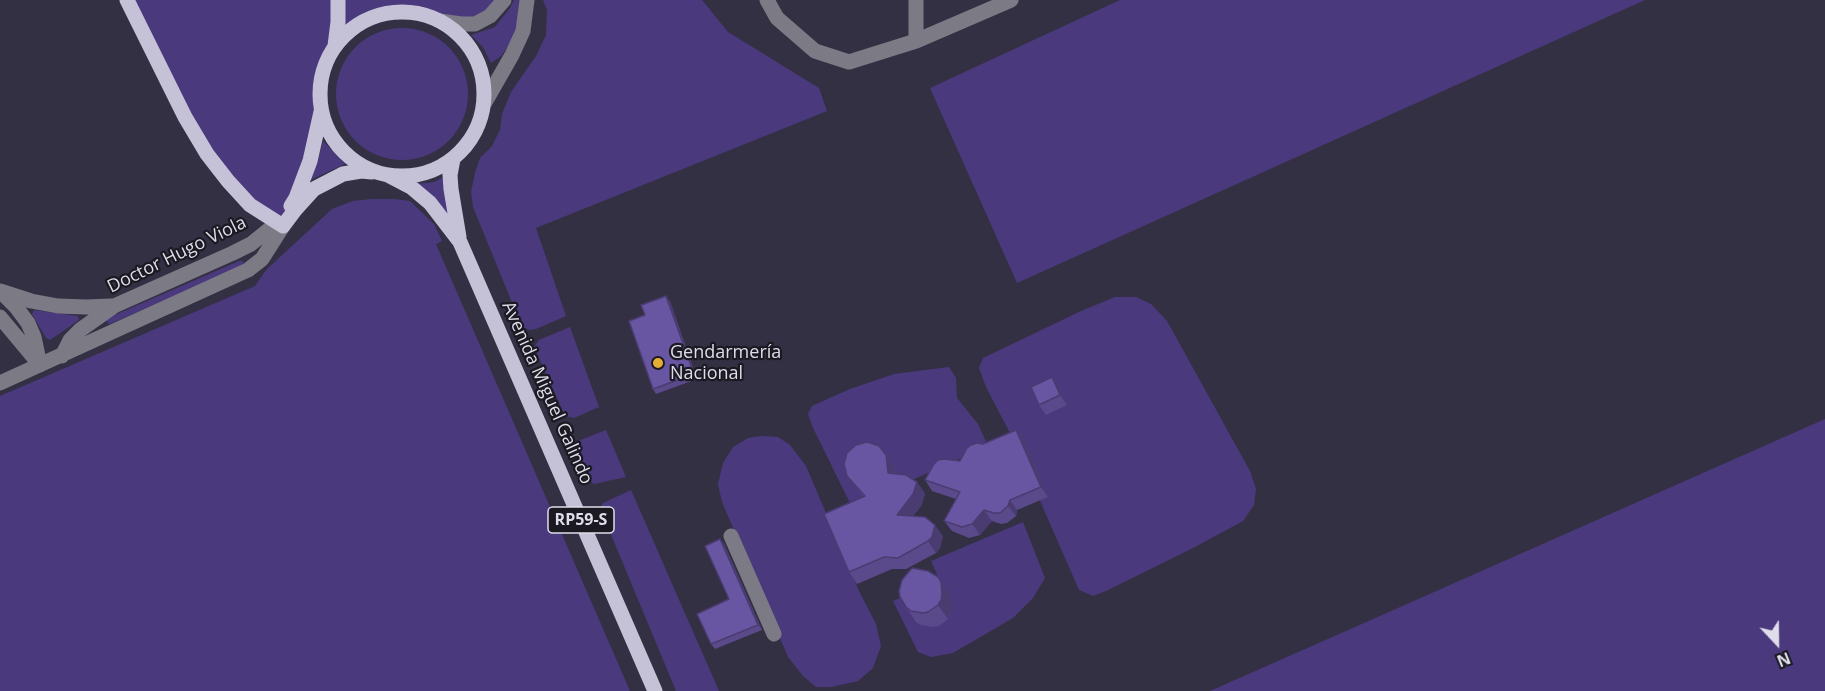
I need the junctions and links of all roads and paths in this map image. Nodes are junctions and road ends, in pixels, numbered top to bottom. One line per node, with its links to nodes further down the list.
1 (127, 0): 17 (main road)
2 (338, 0): 12 (main road)
3 (400, 0): 9 (main road)
4 (504, 0): 10 (street)
5 (527, 0): 13 (street)
6 (767, 0): 11 (street)
7 (916, 0): 11 (street)
8 (1011, 0): 11 (street)
9 (418, 14): 10 (main road); 12 (main road)
10 (440, 21): 13 (main road)
11 (916, 41)
12 (335, 46): 14 (main road)
13 (484, 104): 15 (main road)
14 (321, 112): 16 (main road); 17 (main road, Doctor Hugo Viola)
15 (453, 159): 16 (main road); 18 (main road, Avenida Miguel Galindo / RP59-S)
16 (383, 174): 17 (main road, Doctor Hugo Viola); 18 (main road, Avenida Miguel Galindo / RP59-S)
17 (280, 225): 20 (street, Doctor Hugo Viola); 22 (street, Doctor Hugo Viola)
18 (460, 242): 27 (main road, Avenida Miguel Galindo / RP59-S)
19 (0, 291): 20 (street); 23 (street)
20 (114, 306): 22 (street, Doctor Hugo Viola)
21 (0, 317): 23 (street)
22 (62, 356): 23 (street, Doctor Hugo Viola)
23 (40, 365): 24 (street, Doctor Hugo Viola)
24 (0, 383)
25 (731, 536): 26 (street)
26 (774, 634)
27 (655, 691)

